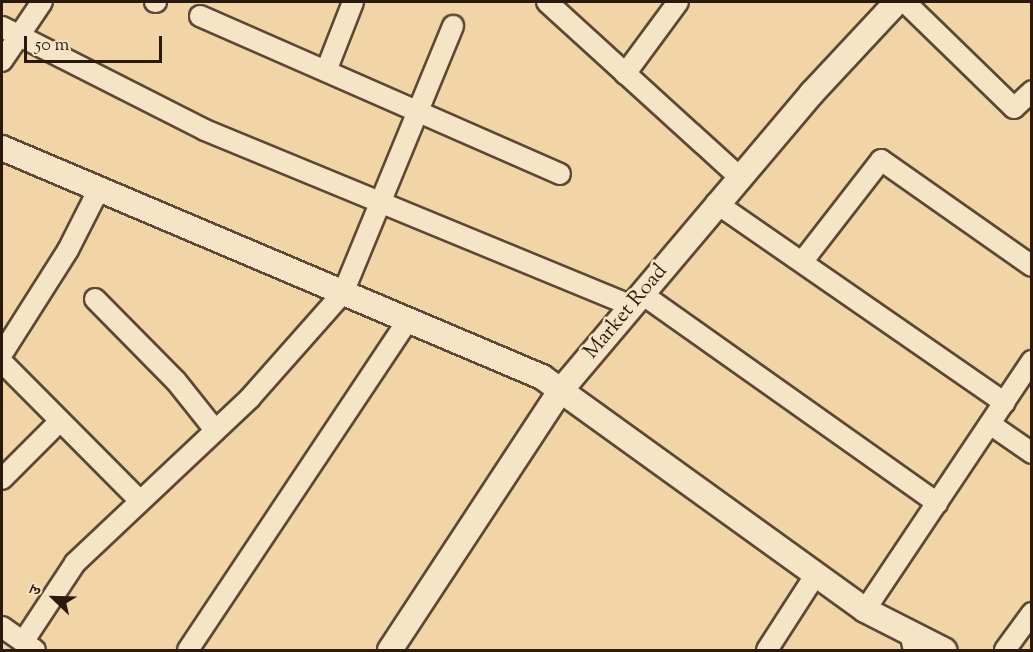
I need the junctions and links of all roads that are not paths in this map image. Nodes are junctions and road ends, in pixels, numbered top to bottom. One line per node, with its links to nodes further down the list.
1 (42, 2): 9 (street)
2 (353, 2): 11 (street)
3 (547, 2): 12 (street)
4 (678, 2): 12 (street)
5 (897, 2): 17 (street, Market Road)
6 (905, 2): 13 (street)
7 (200, 16): 11 (street)
8 (453, 26): 14 (street)
9 (10, 32): 10 (street); 19 (street)
10 (2, 61)
11 (326, 71): 14 (street)
12 (625, 74): 17 (street)
13 (1032, 91)
14 (418, 110): 16 (street); 19 (street)
15 (2, 148): 18 (street)
16 (560, 174)
17 (739, 177): 20 (street, Market Road)
18 (99, 189): 23 (street); 27 (street)
19 (380, 201): 23 (street); 25 (street)
20 (716, 203): 21 (street); 25 (street, Market Road)
21 (802, 262): 22 (street); 31 (street)
22 (1032, 266)
23 (343, 293): 26 (street); 34 (street)
24 (95, 299): 34 (street)
25 (637, 300): 30 (street, Market Road); 38 (street)
26 (408, 320): 30 (street); 46 (street)
27 (2, 354)
28 (1032, 361): 31 (street)
29 (2, 362): 32 (street)
30 (561, 390): 39 (street); 45 (street, Market Road)
31 (1005, 403): 33 (street)
32 (60, 421): 36 (street); 37 (street)
33 (990, 424): 35 (street); 38 (street)
34 (215, 430): 37 (street)
35 (1032, 453)
36 (2, 479)
37 (140, 501): 44 (street)
38 (937, 503): 40 (street)
39 (816, 574): 40 (street); 47 (street)
40 (866, 610): 43 (street)
41 (1032, 613): 49 (street)
42 (2, 627): 44 (street)
43 (912, 642): 48 (street)
44 (29, 646)
45 (392, 650)
46 (188, 651)
47 (767, 651)
48 (944, 651)
49 (1005, 651)

